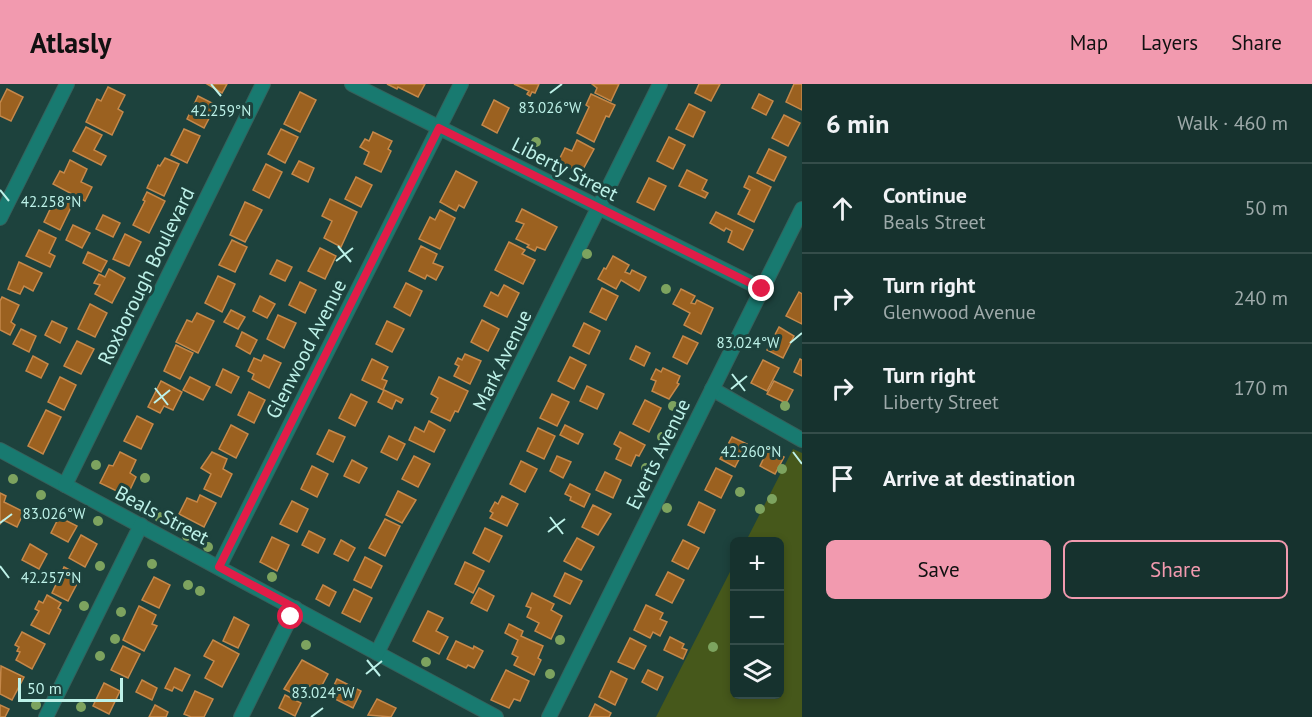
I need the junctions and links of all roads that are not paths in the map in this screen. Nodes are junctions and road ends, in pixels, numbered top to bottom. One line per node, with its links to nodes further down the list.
1 (67, 84): 9 (street)
2 (263, 84): 14 (street, Roxborough Boulevard)
3 (351, 84): 6 (street, Liberty Street)
4 (461, 84): 6 (street, Glenwood Avenue)
5 (660, 84): 7 (street, Mark Avenue)
6 (439, 128): 7 (street, Liberty Street); 16 (street, Glenwood Avenue)
7 (599, 208): 10 (street, Liberty Street); 18 (street, Mark Avenue)
8 (802, 209): 10 (street, Everts Avenue)
9 (0, 218)
10 (762, 289): 11 (street, Everts Avenue)
11 (712, 389): 12 (street); 22 (street, Everts Avenue)
12 (802, 440)
13 (0, 450): 14 (street, Beals Street)
14 (65, 485): 15 (street, Beals Street)
15 (141, 525): 16 (street, Beals Street); 19 (street)
16 (219, 567): 17 (street, Beals Street)
17 (295, 608): 18 (street, Beals Street); 20 (street)
18 (377, 653): 21 (street, Beals Street)
19 (46, 717)
20 (241, 717)
21 (496, 717)
22 (549, 717)

